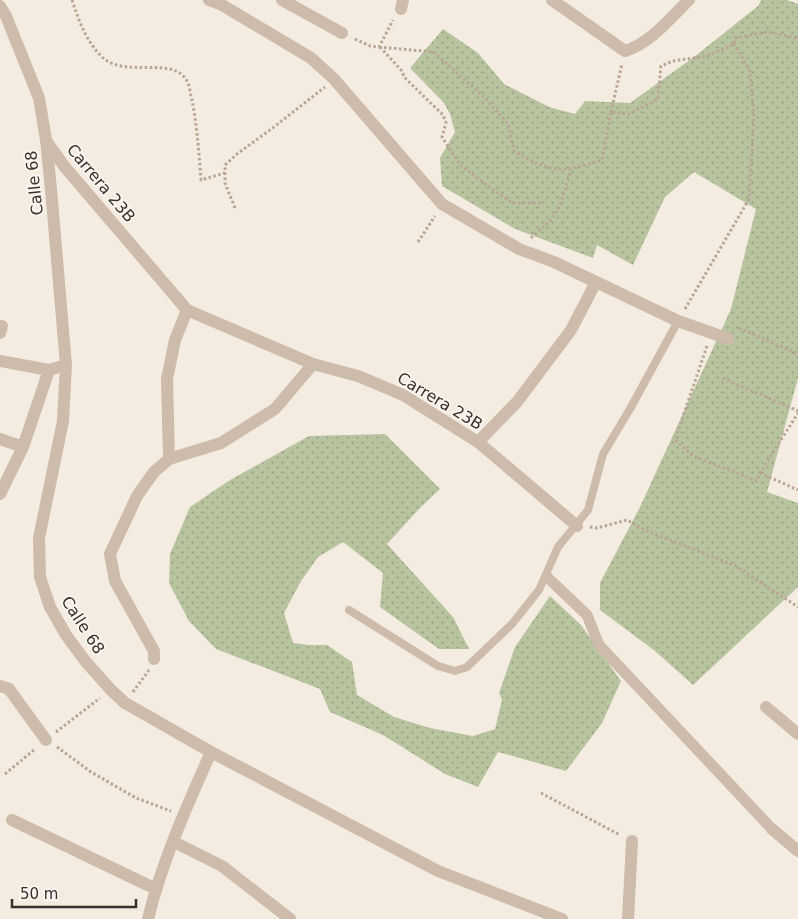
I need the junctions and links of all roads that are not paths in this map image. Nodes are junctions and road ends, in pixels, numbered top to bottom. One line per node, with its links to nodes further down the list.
1 (209, 0): 8 (street)
2 (282, 0): 6 (street)
3 (688, 0): 4 (street)
4 (556, 1)
5 (0, 6): 7 (street, Calle 68)
6 (342, 33)
7 (46, 140): 9 (street, Carrera 23B); 14 (street, Calle 68)
8 (596, 282): 10 (street); 17 (street)
9 (187, 310): 13 (street, Carrera 23B); 19 (street)
10 (678, 321): 11 (street); 21 (lane)
11 (729, 339)
12 (0, 361): 15 (street)
13 (313, 364): 17 (street, Carrera 23B); 19 (street)
14 (66, 365): 15 (street); 29 (street, Calle 68)
15 (49, 370): 18 (street)
16 (0, 438): 18 (street)
17 (478, 442): 21 (street, Carrera 23B)
18 (23, 447): 20 (street)
19 (169, 459): 24 (street)
20 (0, 494)
21 (576, 526): 22 (lane)
22 (547, 577): 23 (lane); 31 (street)
23 (349, 610)
24 (154, 659)
25 (0, 686): 28 (street)
26 (766, 707): 27 (street)
27 (798, 734)
28 (46, 740)
29 (211, 752): 33 (street); 38 (street, Calle 68)
30 (12, 820): 35 (street)
31 (772, 829): 34 (street)
32 (632, 841): 39 (street)
33 (174, 842): 35 (street); 37 (street)
34 (798, 852)
35 (156, 889): 36 (street)
36 (148, 919)
37 (290, 919)
38 (562, 919)
39 (628, 919)

